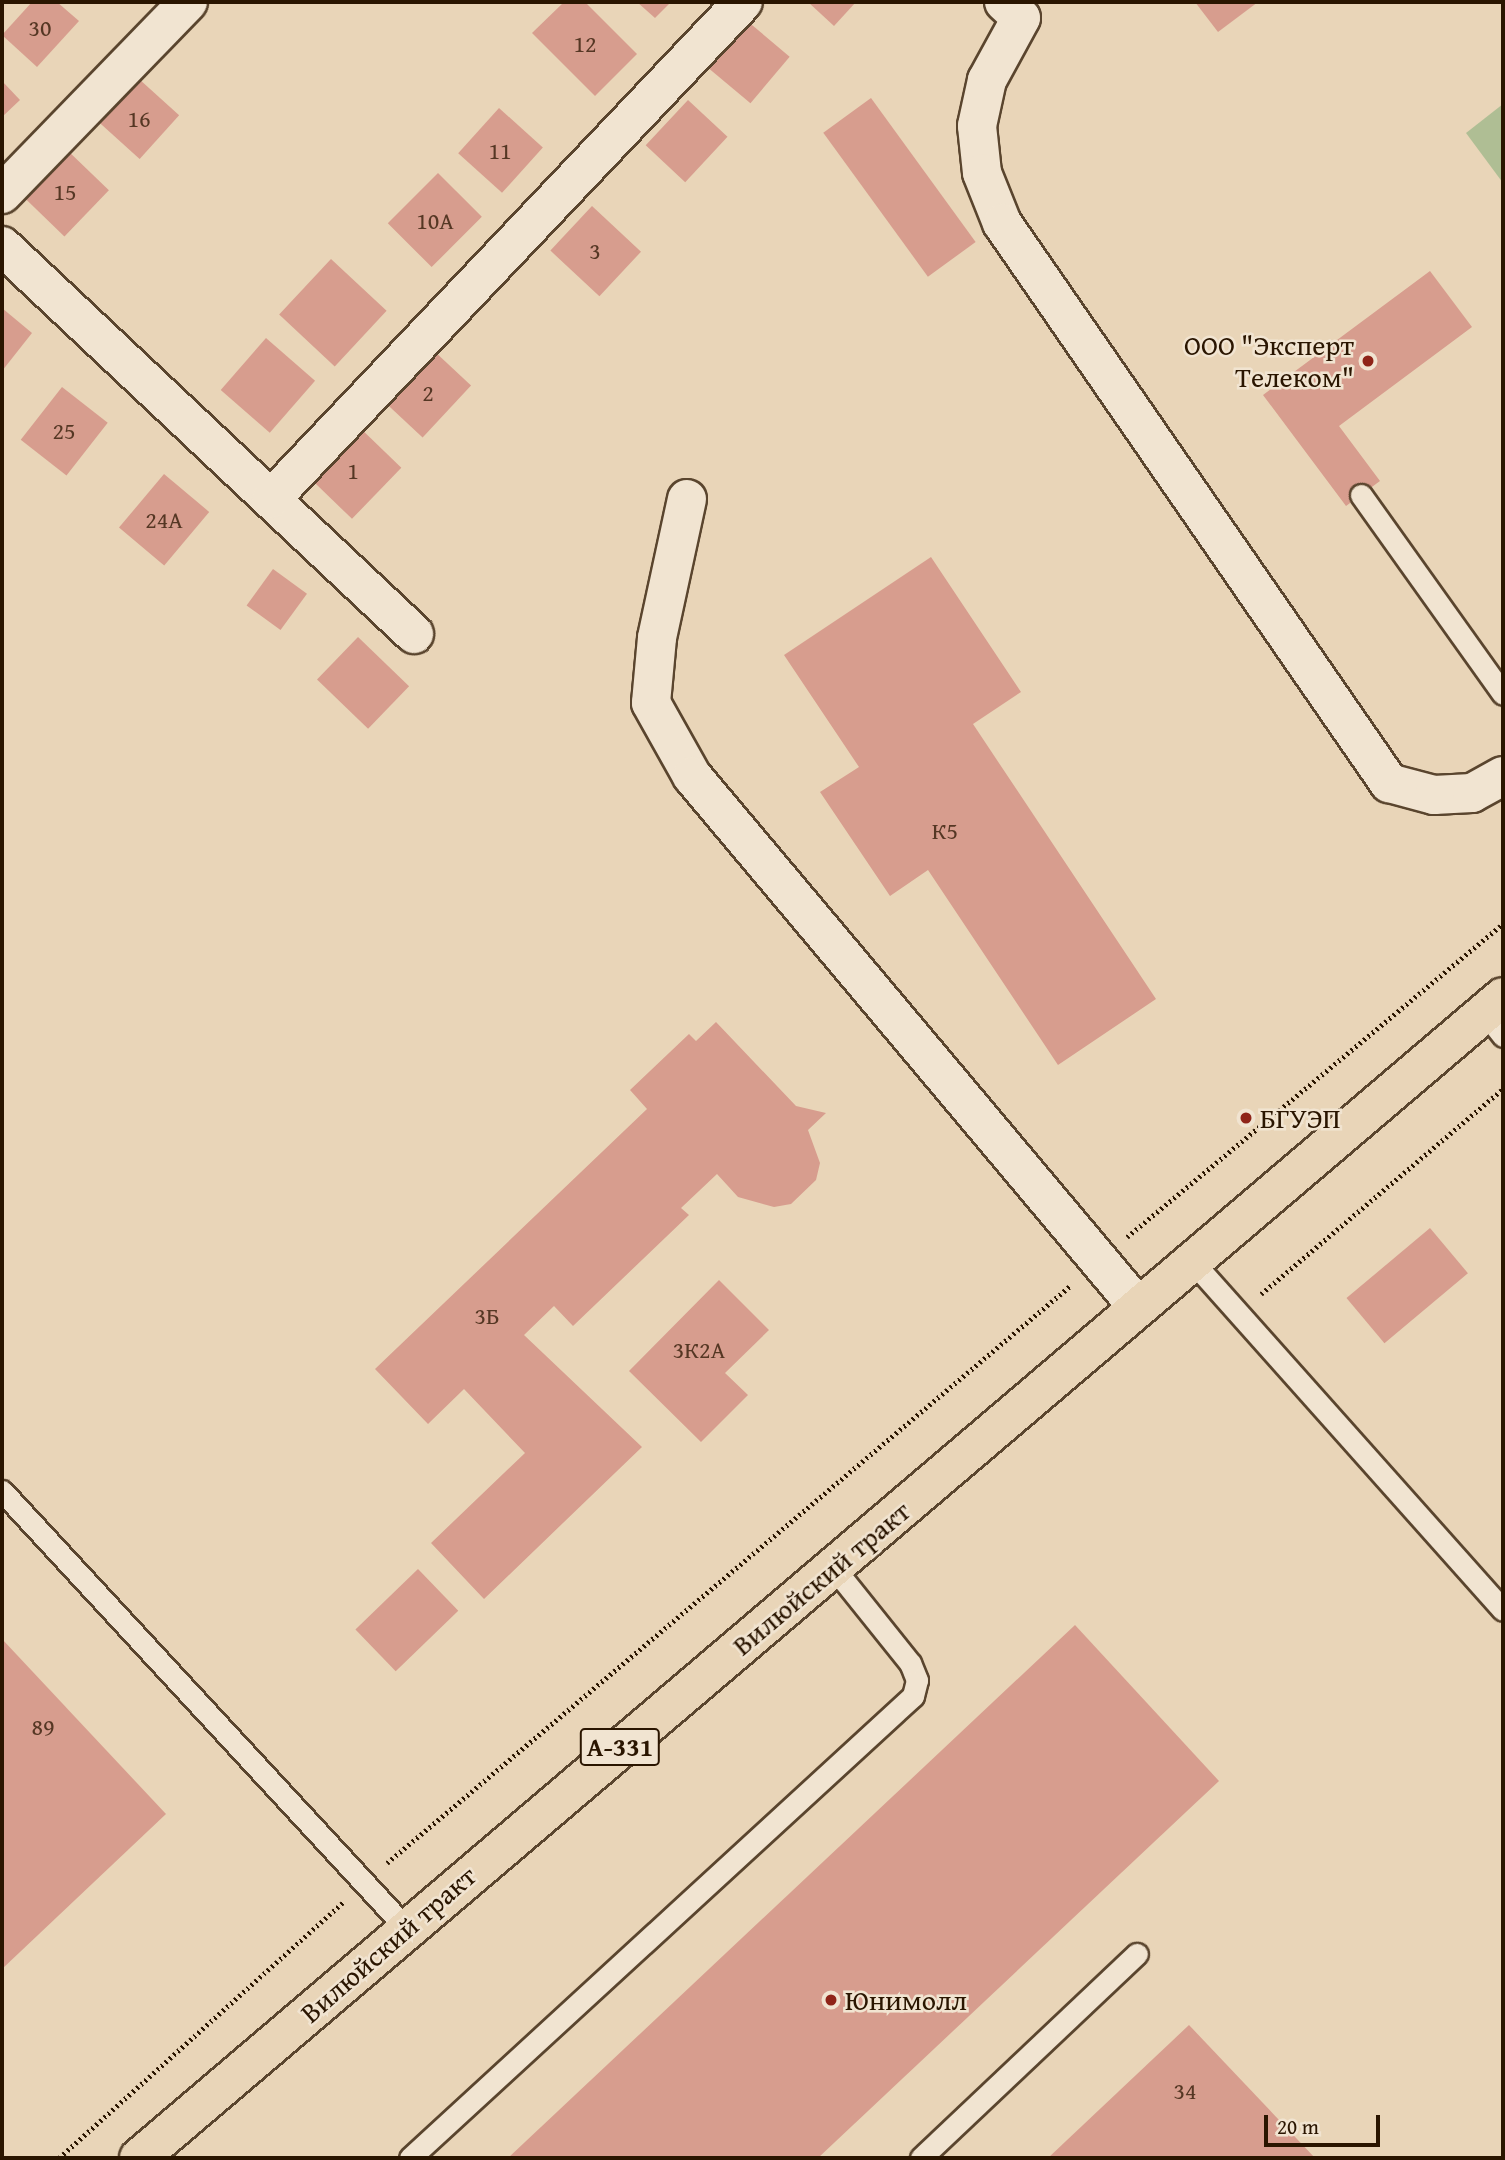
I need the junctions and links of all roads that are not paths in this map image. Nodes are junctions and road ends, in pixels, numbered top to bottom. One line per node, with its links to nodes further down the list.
1 (188, 2): 4 (street)
2 (743, 2): 7 (street)
3 (1004, 2): 11 (street)
4 (2, 194)
5 (2, 246): 7 (street)
6 (1361, 495): 10 (lane)
7 (271, 499): 9 (street)
8 (687, 499): 14 (street)
9 (414, 634)
10 (1503, 694)
11 (1503, 776)
12 (1497, 1015): 13 (main road, Вилюйский тракт / А-331)
13 (1192, 1261): 14 (main road, Вилюйский тракт / А-331); 17 (lane)
14 (1138, 1307): 16 (main road, Вилюйский тракт / А-331)
15 (2, 1490): 18 (lane)
16 (834, 1567): 18 (main road, Вилюйский тракт / А-331); 21 (lane)
17 (1503, 1610)
18 (407, 1928): 20 (main road, Вилюйский тракт / А-331)
19 (1137, 1954): 22 (lane)
20 (148, 2155)
21 (410, 2158)
22 (921, 2158)

